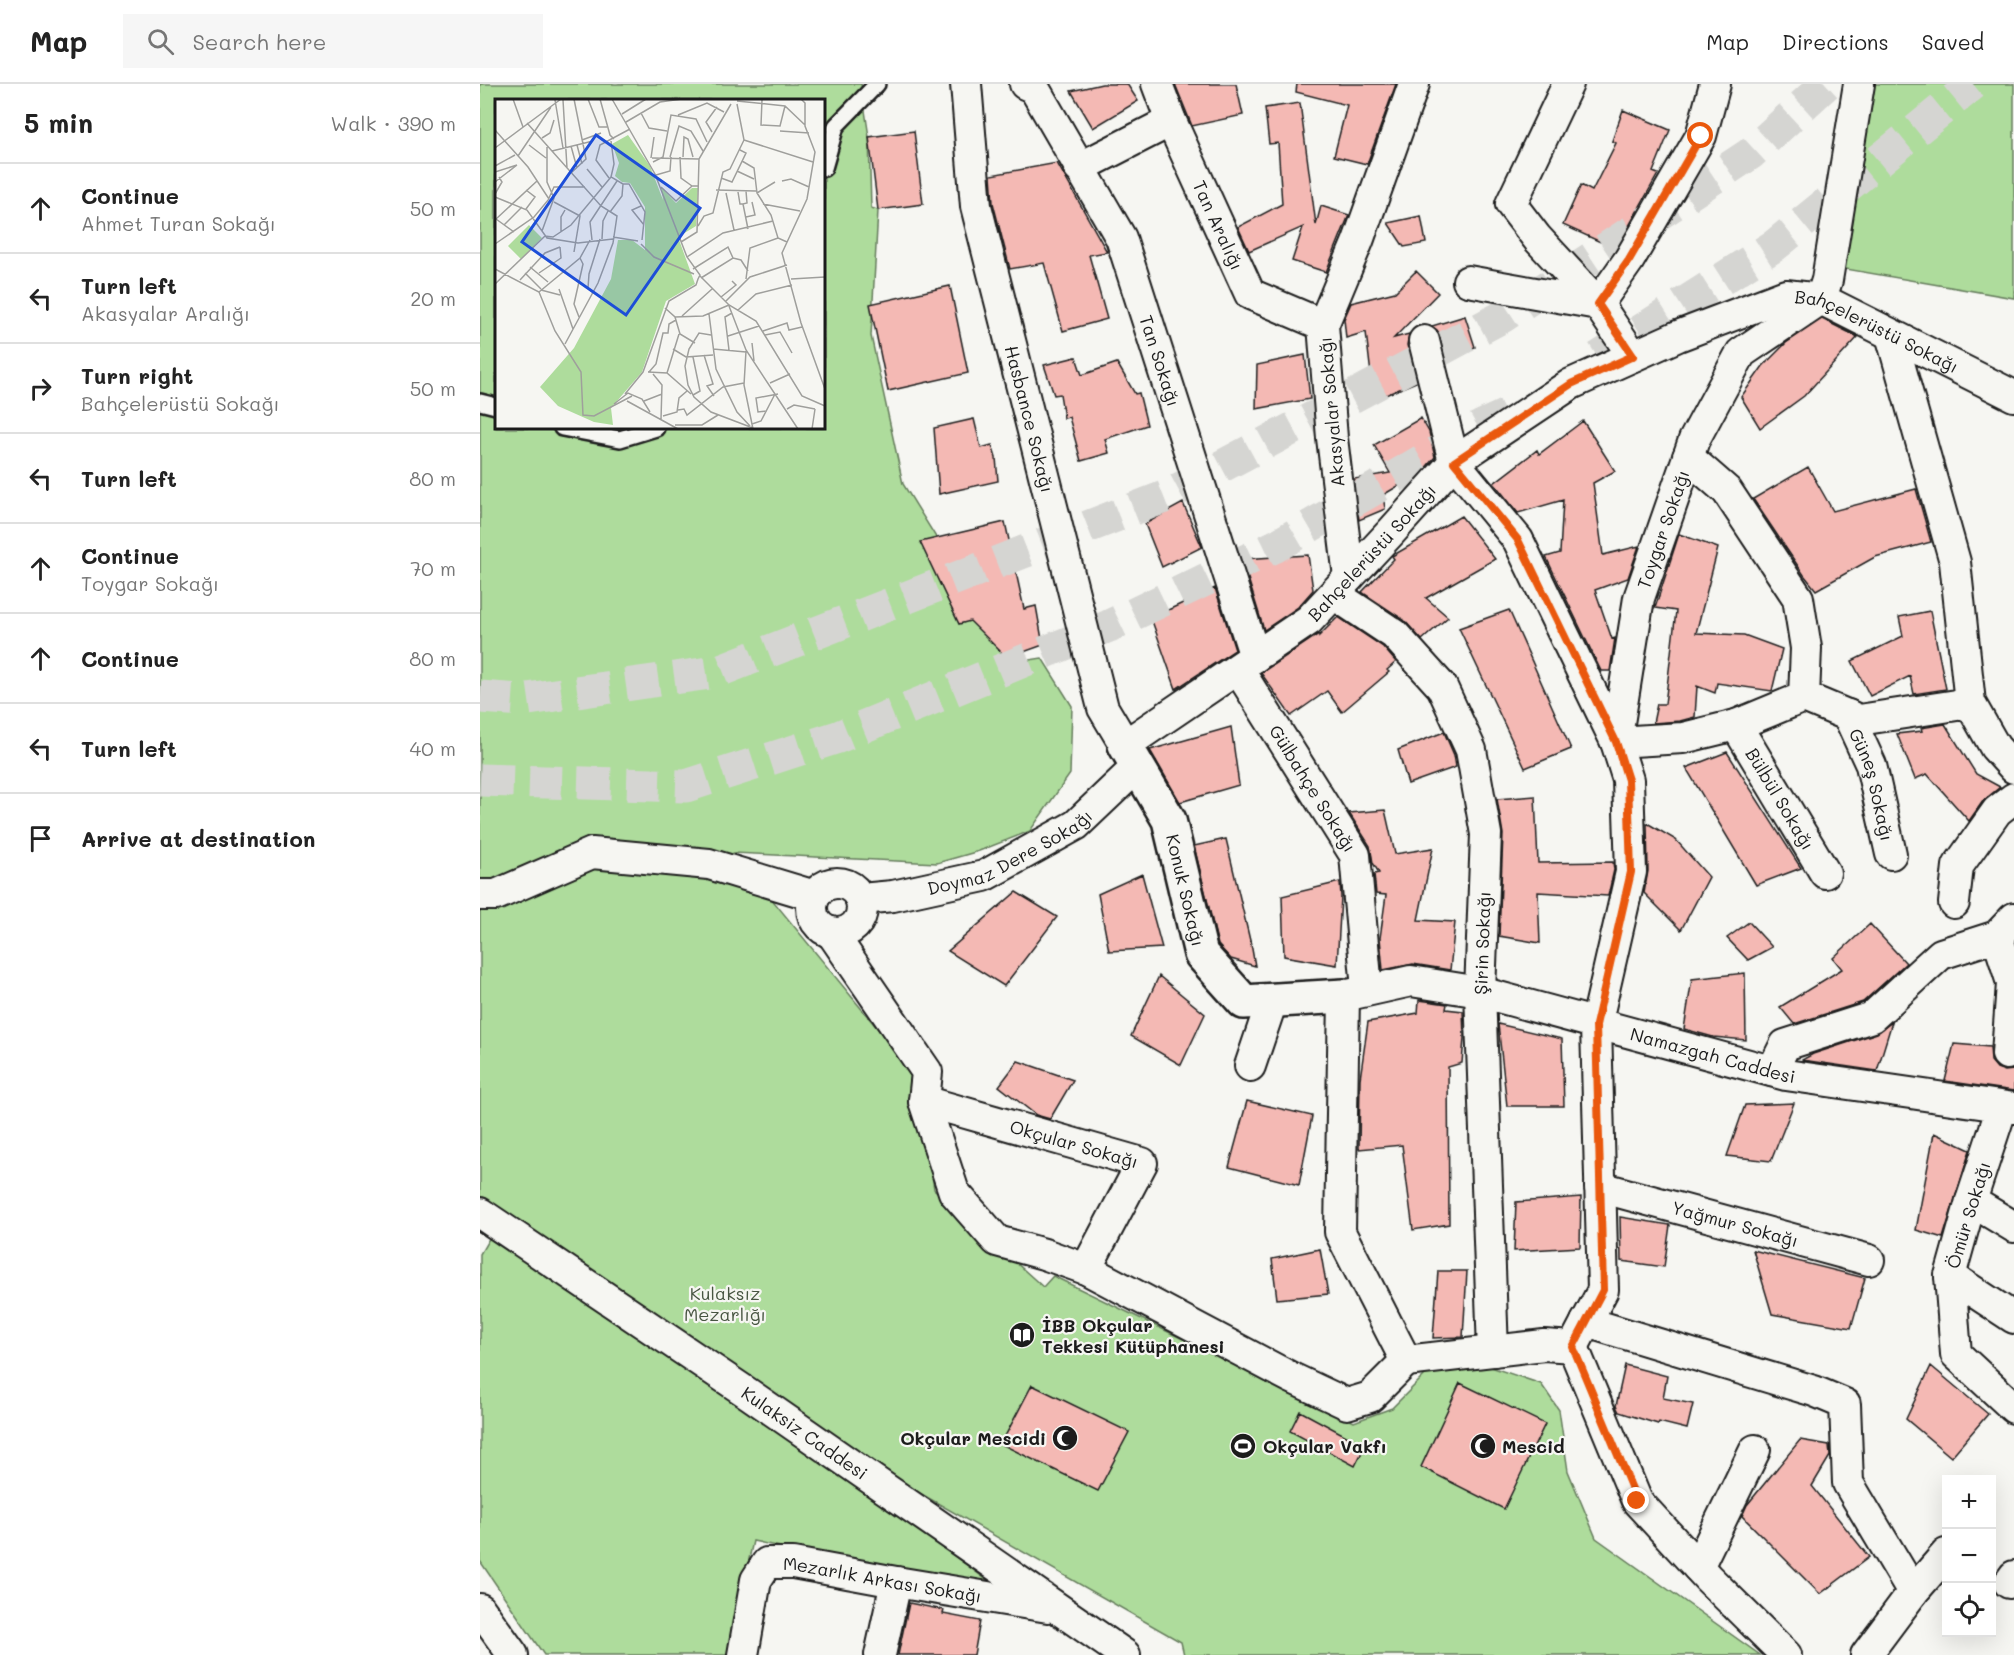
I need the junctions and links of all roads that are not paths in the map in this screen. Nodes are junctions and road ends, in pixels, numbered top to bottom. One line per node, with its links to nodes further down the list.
1 (877, 84): 10 (lane)
2 (966, 84): 33 (street, Hasbance Sokağı)
3 (1025, 84): 11 (street, Tan Sokağı)
4 (1157, 84): 9 (street, Tan Aralığı)
5 (1414, 84): 15 (street, Akasyalar Sokağı)
6 (1568, 84): 14 (street)
7 (1715, 84): 14 (street)
8 (1858, 84): 13 (street)
9 (1171, 121): 11 (street); 15 (street, Tan Aralığı)
10 (825, 164)
11 (1079, 168): 27 (street, Tan Sokağı)
12 (1468, 281): 14 (street)
13 (1821, 299): 16 (street, Bahçelerüstü Sokağı); 18 (street, Bahçelerüstü Sokağı); 24 (street, Toygar Sokağı)
14 (1598, 304): 18 (street)
15 (1323, 325): 26 (street, Akasyalar Sokağı)
16 (1891, 334): 19 (street, Bahçelerüstü Sokağı); 29 (street)
17 (1424, 341): 25 (street)
18 (1633, 356): 25 (street, Bahçelerüstü Sokağı)
19 (2014, 396)
20 (480, 402): 21 (lane)
21 (495, 406)
22 (567, 429): 23 (lane)
23 (653, 429)
24 (1688, 457): 28 (street); 32 (street, Toygar Sokağı)
25 (1454, 462): 26 (street, Bahçelerüstü Sokağı); 32 (street)
26 (1342, 585): 27 (street, Bahçelerüstü Sokağı); 44 (street, Şirin Sokağı)
27 (1247, 663): 33 (street, Bahçelerüstü Sokağı); 45 (street, Gülbahçe Sokağı)
28 (1804, 697): 30 (street); 31 (street)
29 (1970, 703): 30 (street); 34 (street)
30 (1848, 715): 36 (street, Güneş Sokağı)
31 (1736, 724): 32 (street); 37 (street, Bülbül Sokağı)
32 (1616, 742): 47 (street, Toygar Sokağı)
33 (1131, 755): 40 (street, Doymaz Dere Sokağı); 46 (street, Konuk Sokağı)
34 (2014, 768)
35 (2014, 798): 41 (street)
36 (1891, 854)
37 (1825, 873)
38 (480, 895): 39 (street)
39 (815, 896): 40 (street); 43 (street)
40 (861, 898): 43 (street)
41 (1954, 903)
42 (2006, 927): 48 (street); 50 (street)
43 (831, 932): 51 (street)
44 (1480, 992): 45 (street, Namazgah Caddesi); 47 (street, Namazgah Caddesi); 62 (street, Şirin Sokağı)
45 (1356, 993): 46 (street, Konuk Sokağı); 63 (street, Gülbahçe Sokağı)
46 (1272, 1001): 49 (street)
47 (1596, 1025): 50 (street, Namazgah Caddesi); 53 (street, Toygar Sokağı)
48 (2007, 1054)
49 (1250, 1066)
50 (1772, 1071): 52 (street, Namazgah Caddesi)
51 (924, 1101): 58 (street); 58 (street, Okçular Sokağı)
52 (2008, 1108): 54 (street, Ömür Sokağı)
53 (1600, 1187): 57 (street, Yağmur Sokağı); 61 (street, Toygar Sokağı)
54 (1971, 1201): 56 (street); 59 (street, Ömür Sokağı)
55 (480, 1213): 71 (street, Kulaksiz Caddesi)
56 (2014, 1227)
57 (1869, 1260)
58 (1086, 1269): 63 (street)
59 (1950, 1276): 60 (street); 64 (street, Ömür Sokağı)
60 (2014, 1318)
61 (1579, 1335): 62 (street); 67 (street); 69 (street)
62 (1493, 1351): 63 (street)
63 (1406, 1361)
64 (2014, 1408)
65 (1755, 1450): 67 (street)
66 (1942, 1560): 69 (street)
67 (1698, 1568): 76 (street)
68 (896, 1582): 71 (street, Mezarlık Arkası Sokağı); 73 (street, Mezarlık Arkası Sokağı); 74 (street)
69 (1913, 1592): 77 (street)
70 (480, 1609): 72 (street)
71 (1057, 1609): 75 (street, Kulaksiz Caddesi)
72 (513, 1655)
73 (743, 1655)
74 (880, 1655)
75 (1125, 1655)
76 (1786, 1655)
77 (1866, 1655)

